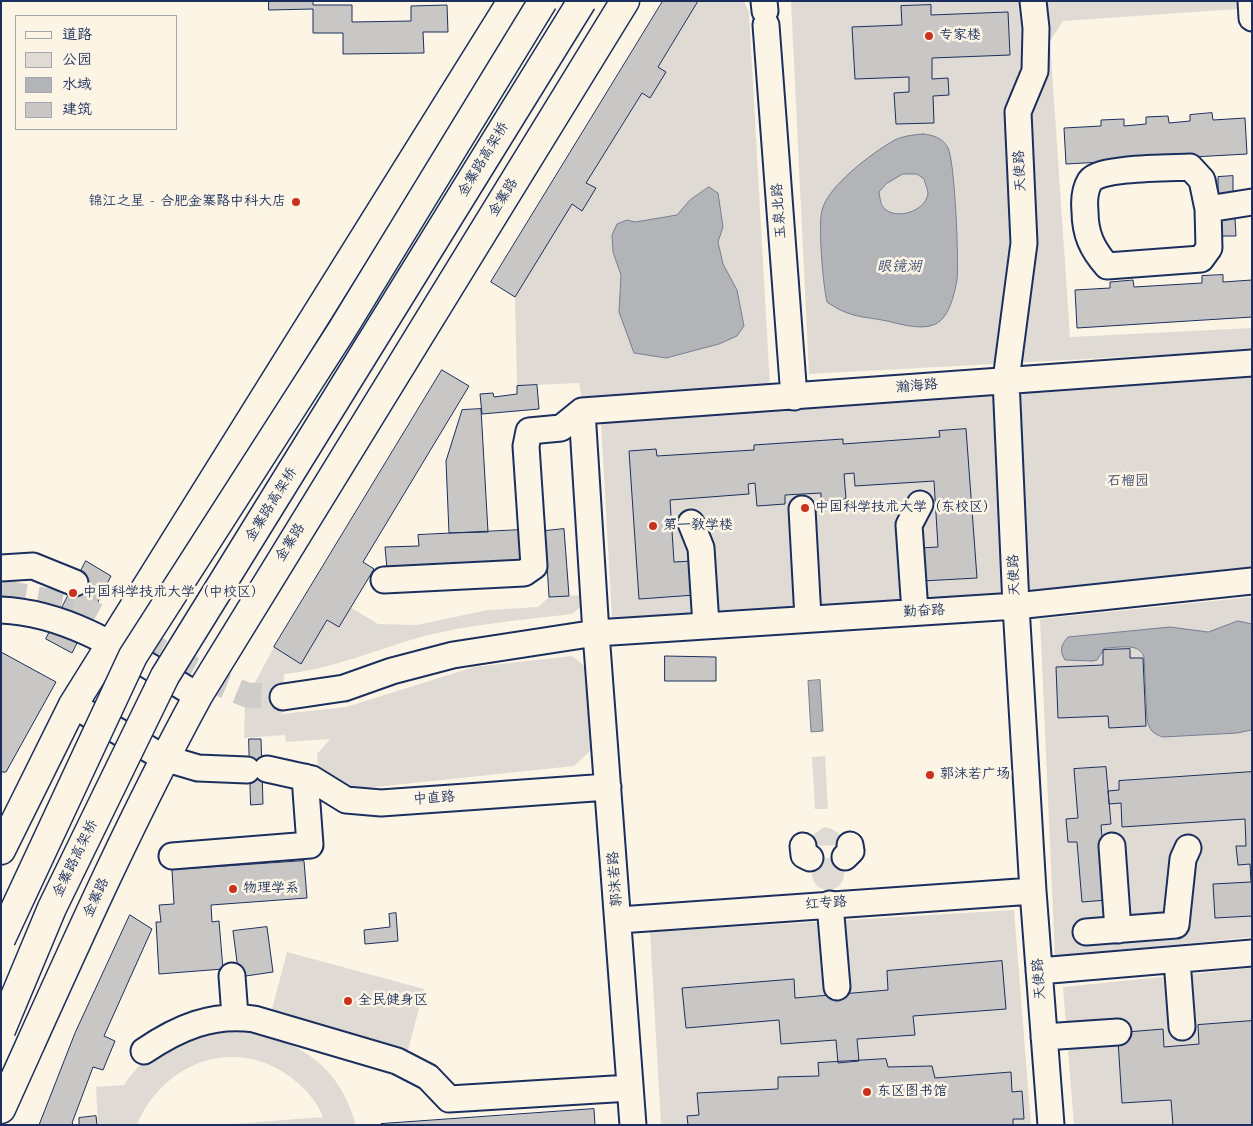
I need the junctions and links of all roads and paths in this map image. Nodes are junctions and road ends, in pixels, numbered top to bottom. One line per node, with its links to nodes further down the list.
1 (512, 1): 28 (highway)
2 (543, 1): 44 (highway, bridge)
3 (582, 1): 52 (highway, 金寨路高架桥, bridge)
4 (625, 1): 29 (highway, 金寨路)
5 (1033, 1): 12 (street, 天使路)
6 (1251, 1): 7 (street)
7 (1252, 18)
8 (766, 20): 13 (street, 玉泉北路)
9 (1252, 202): 10 (street)
10 (1208, 209): 10 (street)
11 (1252, 363): 12 (street, 瀚海路)
12 (1006, 380): 13 (street, 瀚海路); 22 (street, 天使路)
13 (794, 396): 14 (street, 瀚海路)
14 (582, 411): 19 (street); 27 (street, 郭沫若路)
15 (920, 504): 24 (street)
16 (802, 509): 25 (street)
17 (691, 523): 26 (street)
18 (1, 568): 21 (street)
19 (384, 580)
20 (1252, 581): 22 (street, 勤奋路)
21 (75, 582)
22 (1016, 606): 24 (street, 勤奋路); 39 (street, 天使路)
23 (1, 610): 28 (street)
24 (915, 612): 25 (street, 勤奋路)
25 (808, 618): 26 (street, 勤奋路)
26 (706, 625): 27 (street, 勤奋路)
27 (596, 634): 30 (street, 勤奋路); 34 (street, 郭沫若路)
28 (111, 644): 29 (street); 31 (highway)
29 (198, 696): 32 (highway, 金寨路)
30 (283, 697)
31 (73, 705): 32 (street, 中直路); 37 (highway)
32 (164, 758): 33 (street, 中直路); 57 (highway, 金寨路)
33 (305, 777): 34 (street, 中直路); 38 (street)
34 (608, 787): 41 (street, 郭沫若路)
35 (1112, 846): 42 (street)
36 (1188, 848): 42 (street)
37 (1, 850)
38 (172, 856)
39 (1033, 891): 40 (street, 红专路); 47 (street, 天使路)
40 (830, 904): 41 (street, 红专路); 49 (street)
41 (619, 920): 56 (street, 郭沫若路)
42 (1118, 930): 43 (street)
43 (1086, 932)
44 (1, 939)
45 (1252, 953): 46 (street)
46 (1177, 960): 47 (street); 51 (street)
47 (1039, 970): 54 (street, 天使路)
48 (232, 976): 50 (street)
49 (837, 987)
50 (235, 1016): 55 (street); 56 (street)
51 (1182, 1027)
52 (1, 1030)
53 (1118, 1032): 54 (street)
54 (1044, 1037): 59 (street, 天使路)
55 (144, 1051)
56 (630, 1088): 58 (street, 郭沫若路)
57 (1, 1108)
58 (632, 1125)
59 (1051, 1125)

